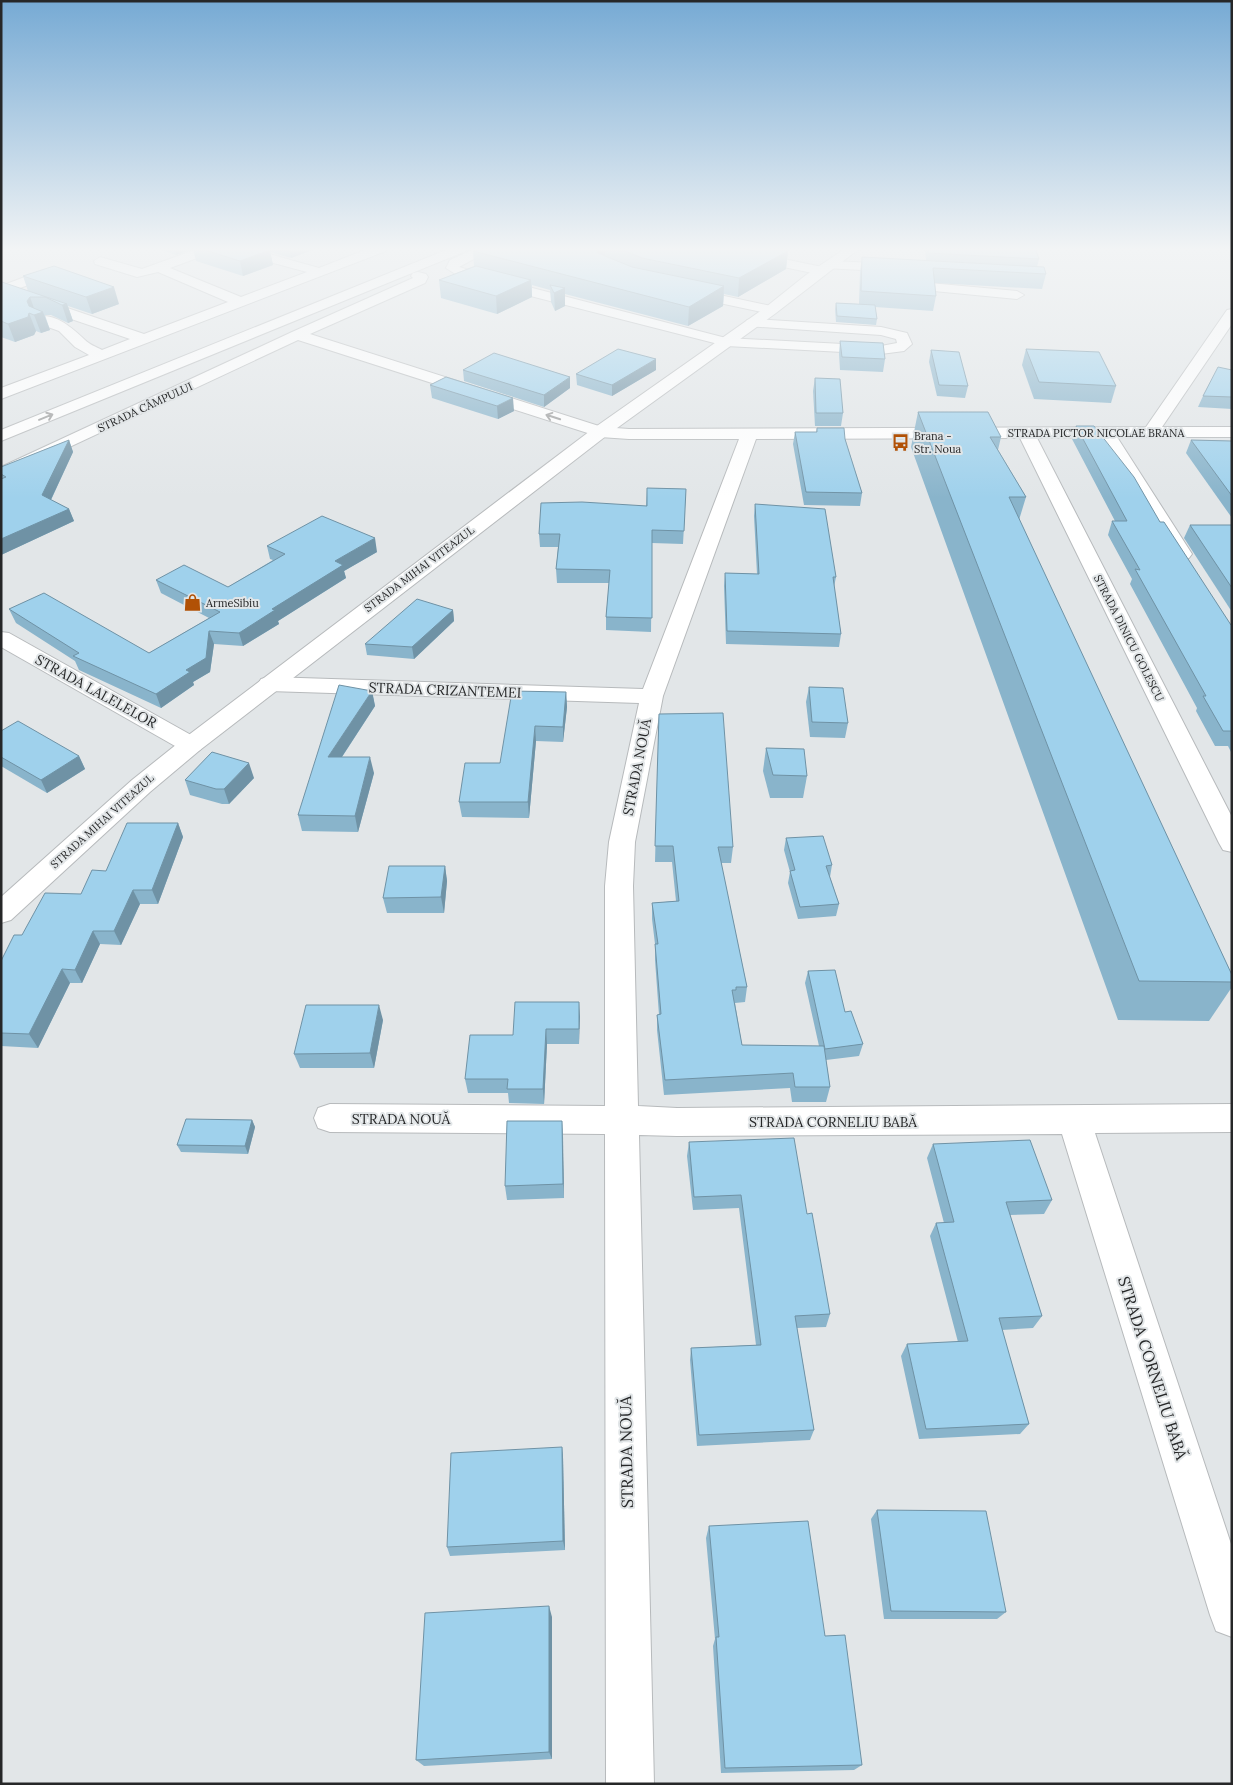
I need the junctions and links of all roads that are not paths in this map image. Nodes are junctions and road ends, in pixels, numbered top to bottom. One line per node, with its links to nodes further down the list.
1 (68, 331): 14 (street)
2 (118, 331): 12 (street)
3 (165, 331): 12 (street)
4 (228, 331): 16 (street)
5 (258, 331): 22 (street, one-way to 5)
6 (305, 331): 11 (street, STRADA CÂMPULUI)
7 (685, 331): 13 (street)
8 (741, 331): 13 (street, STRADA MIHAI VITEAZUL)
9 (882, 331): 13 (street)
10 (1219, 331): 21 (street)
11 (297, 335): 17 (street, STRADA PICTOR NICOLAE BRANA, one-way to 11); 24 (street, STRADA CÂMPULUI)
12 (143, 340): 14 (street)
13 (726, 342): 17 (street, STRADA MIHAI VITEAZUL)
14 (101, 356): 15 (street)
15 (1, 394)
16 (1, 421)
17 (600, 432): 18 (street, STRADA PICTOR NICOLAE BRANA); 27 (street, STRADA MIHAI VITEAZUL)
18 (750, 433): 19 (street, STRADA PICTOR NICOLAE BRANA); 28 (street, STRADA NOUĂ)
19 (1026, 433): 20 (street, STRADA PICTOR NICOLAE BRANA); 30 (street, STRADA DINICU GOLESCU)
20 (1106, 433): 21 (street, STRADA PICTOR NICOLAE BRANA); 25 (street)
21 (1150, 433): 23 (street, STRADA PICTOR NICOLAE BRANA)
22 (1, 436)
23 (1225, 437)
24 (1, 474)
25 (1190, 566)
26 (1, 638): 29 (street, STRADA LALELELOR)
27 (269, 684): 28 (street, STRADA CRIZANTEMEI); 29 (street, STRADA MIHAI VITEAZUL)
28 (652, 696): 34 (street, STRADA NOUĂ)
29 (191, 745): 31 (street, STRADA MIHAI VITEAZUL)
30 (1232, 843)
31 (1, 913)
32 (330, 1118): 34 (street, STRADA NOUĂ)
33 (1232, 1118): 35 (street, STRADA CORNELIU BABĂ)
34 (623, 1120): 35 (street, STRADA CORNELIU BABĂ); 37 (street, STRADA NOUĂ)
35 (1074, 1120): 36 (street, STRADA CORNELIU BABĂ)
36 (1232, 1615)
37 (630, 1784)

